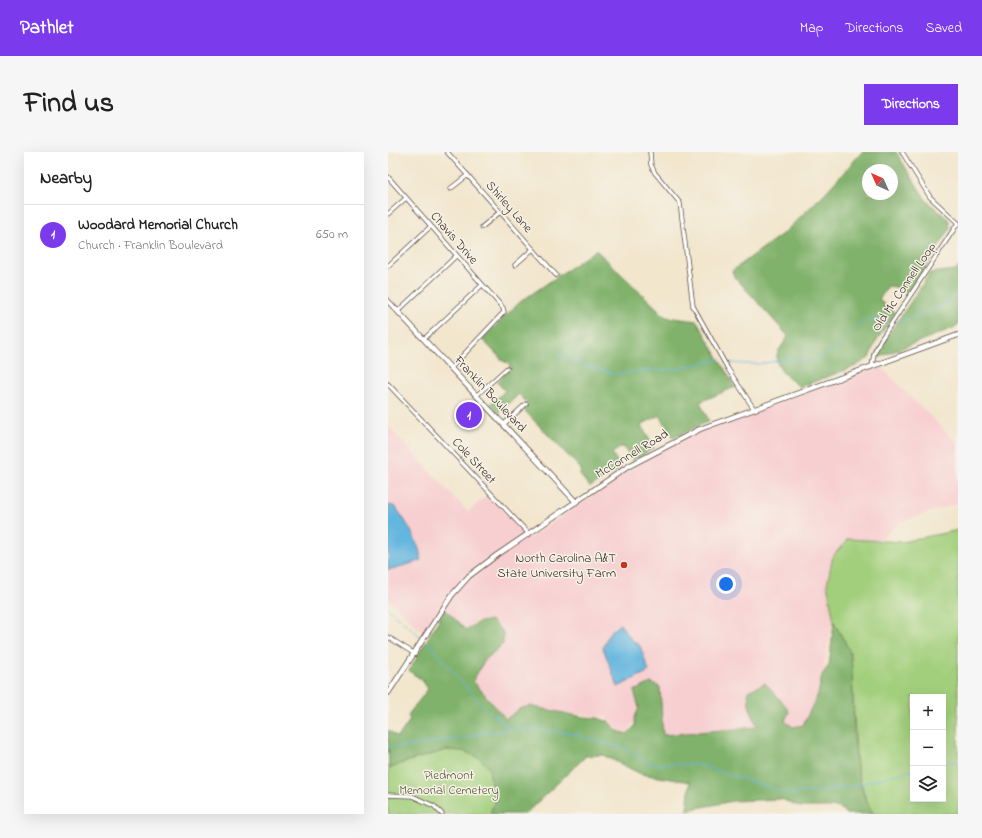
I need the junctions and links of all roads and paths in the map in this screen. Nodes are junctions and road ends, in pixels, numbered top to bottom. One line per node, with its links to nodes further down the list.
1 (447, 152): 4 (street, Shirley Lane)
2 (650, 152): 29 (street)
3 (902, 152): 10 (street)
4 (468, 175): 6 (street); 8 (street, Shirley Lane)
5 (388, 177): 7 (street, Chavis Drive)
6 (450, 189)
7 (406, 198): 9 (street); 11 (street, Chavis Drive)
8 (500, 212): 12 (street); 13 (street, Shirley Lane)
9 (388, 214)
10 (958, 223): 23 (street, Old Mc Connell Loop)
11 (430, 227): 14 (street, Chavis Drive); 16 (street)
12 (482, 227)
13 (533, 249): 15 (street); 17 (street, Shirley Lane)
14 (456, 256): 18 (street, Chavis Drive); 20 (street)
15 (515, 265)
16 (388, 266)
17 (556, 275)
18 (482, 285): 22 (street); 24 (street, Chavis Drive)
19 (388, 301): 20 (street, Franklin Boulevard)
20 (398, 311): 22 (street, Franklin Boulevard)
21 (958, 335): 23 (street, McConnell Road)
22 (424, 339): 24 (street, Franklin Boulevard)
23 (872, 366): 29 (street, McConnell Road)
24 (451, 368): 27 (street, Franklin Boulevard)
25 (507, 368): 27 (street)
26 (388, 384): 32 (street, Cole Street)
27 (477, 395): 30 (street, Franklin Boulevard)
28 (526, 404): 30 (street)
29 (754, 409): 31 (street, McConnell Road)
30 (504, 424): 31 (street, Franklin Boulevard)
31 (576, 502): 32 (street, McConnell Road)
32 (528, 534): 34 (street, McConnell Road)
33 (388, 637): 34 (street)
34 (415, 654): 35 (street, McConnell Road)
35 (388, 694)
36 (388, 795): 37 (street)
37 (442, 814)

